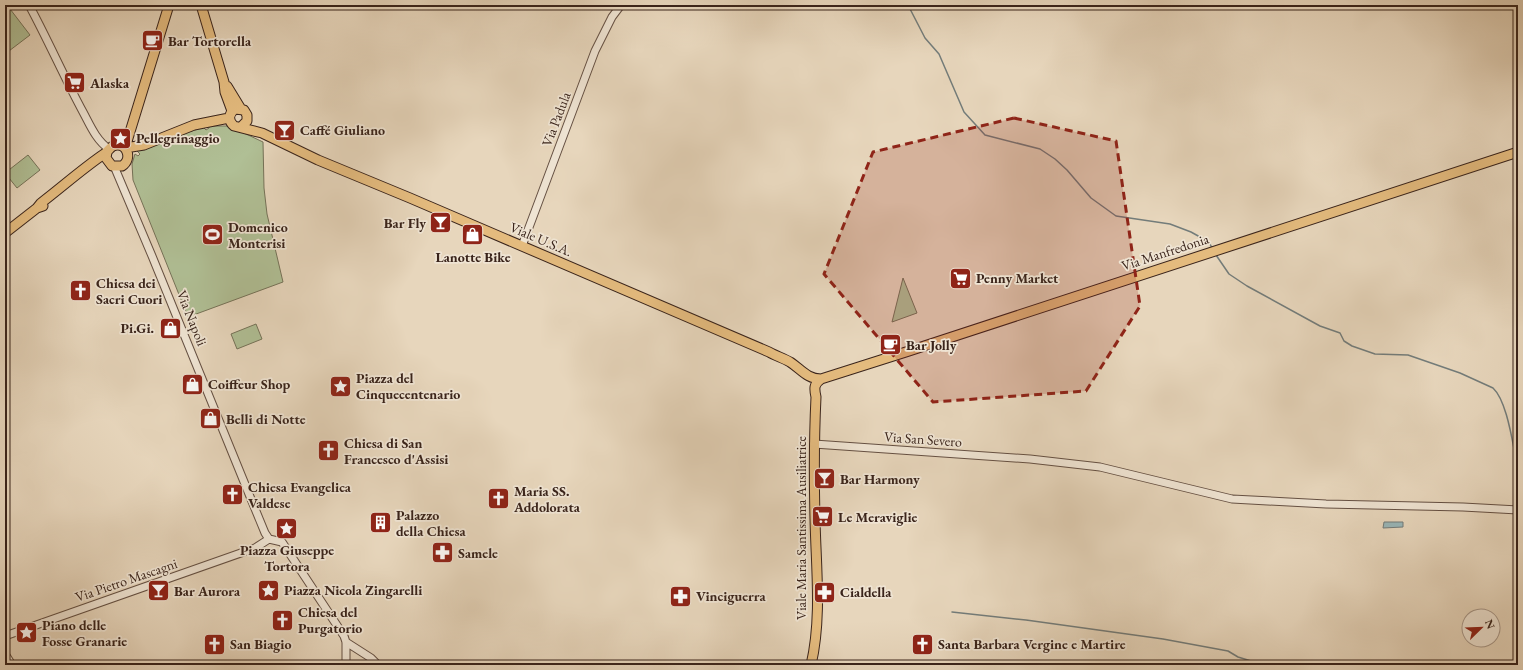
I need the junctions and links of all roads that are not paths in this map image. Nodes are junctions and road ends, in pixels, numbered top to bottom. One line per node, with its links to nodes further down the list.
1 (29, 5): 9 (street)
2 (169, 5): 10 (main road)
3 (201, 5): 5 (main road)
4 (621, 5): 15 (street, Via Padula)
5 (233, 115): 6 (main road, Viale U.S.A.); 7 (main road, Viale U.S.A.); 10 (main road, Viale U.S.A.)
6 (248, 118): 7 (main road); 8 (main road, Viale U.S.A.)
7 (241, 127): 8 (main road, Viale U.S.A.)
8 (262, 133): 15 (main road, Viale U.S.A.)
9 (108, 150): 10 (main road); 12 (main road); 13 (main road)
10 (124, 150): 12 (main road)
11 (1518, 152): 16 (main road, Via Manfredonia)
12 (115, 165): 13 (main road); 19 (street, Via Napoli)
13 (37, 208): 14 (main road)
14 (5, 233)
15 (522, 246): 16 (main road, Viale U.S.A.)
16 (813, 381): 17 (main road, Viale Maria Santissima Ausiliatrice)
17 (814, 444): 18 (street, Via San Severo); 26 (main road, Viale Maria Santissima Ausiliatrice)
18 (1518, 510)
19 (269, 539): 20 (street, Via Pietro Mascagni); 21 (street)
20 (5, 636)
21 (346, 642): 24 (street); 25 (street)
22 (5, 654): 23 (street)
23 (12, 665)
24 (346, 665)
25 (378, 665)
26 (811, 665)

